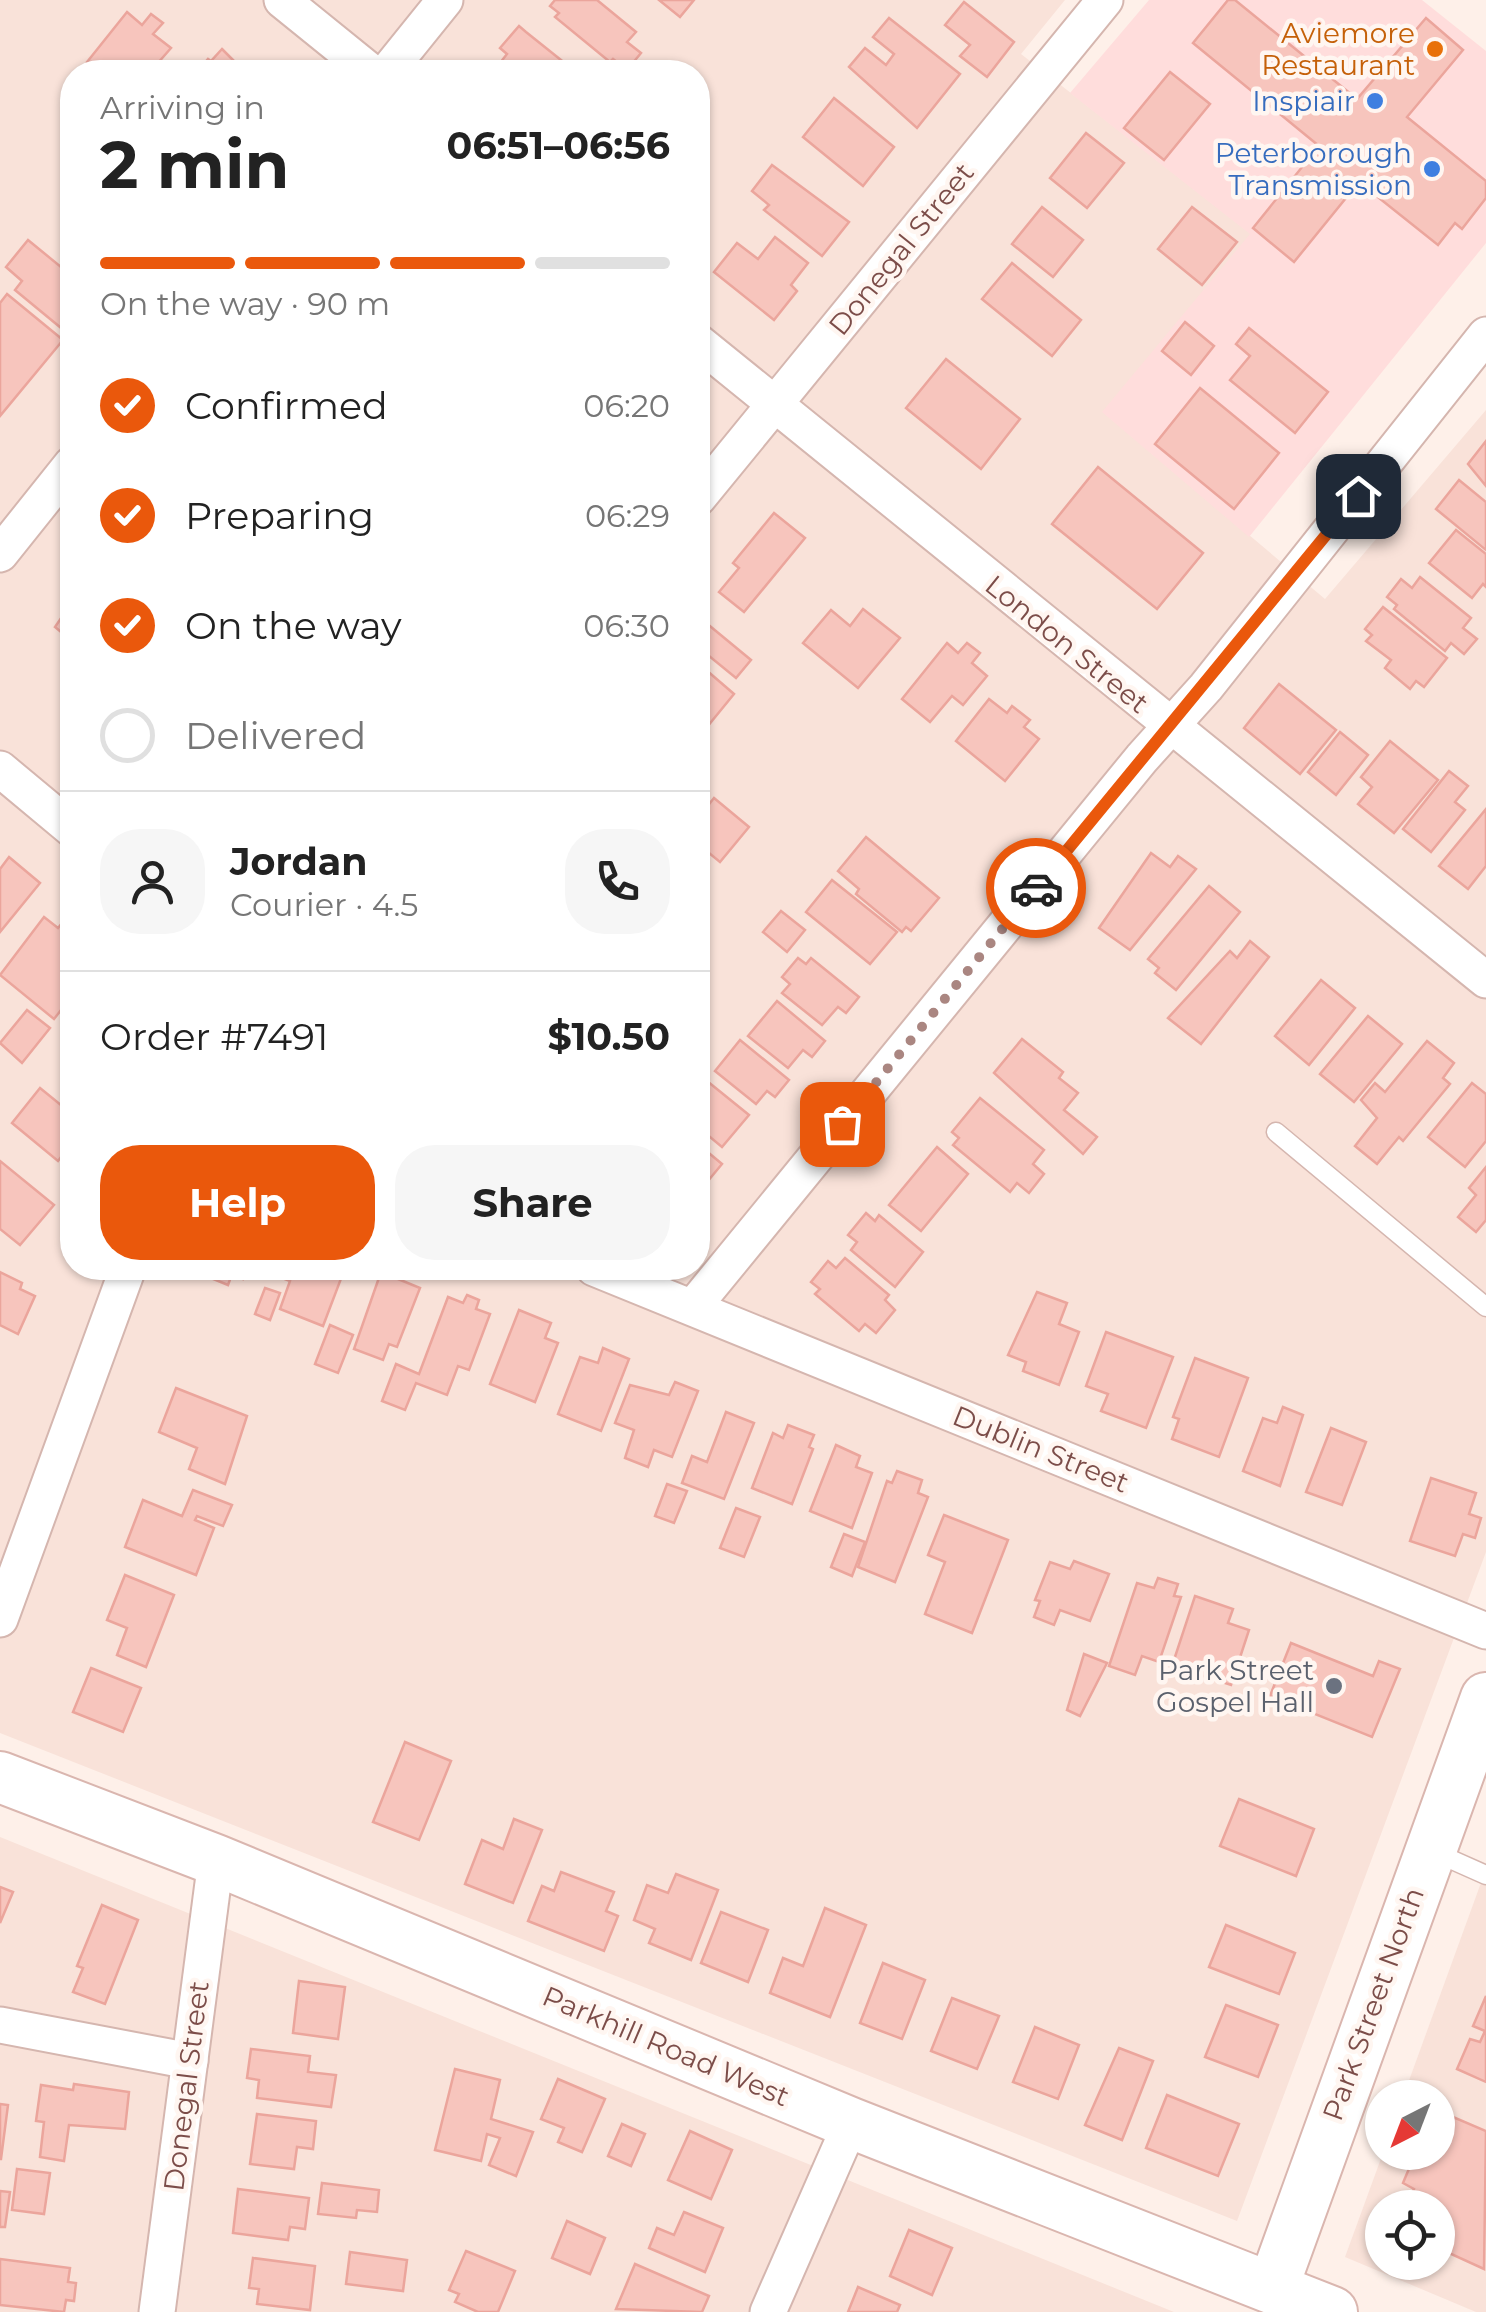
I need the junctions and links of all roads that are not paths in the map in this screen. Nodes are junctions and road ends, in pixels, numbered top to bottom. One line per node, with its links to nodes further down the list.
1 (282, 0): 4 (street)
2 (445, 0): 5 (street)
3 (1105, 0): 8 (street, Donegal Street)
4 (356, 60)
5 (397, 60)
6 (1486, 335): 12 (street)
7 (710, 352): 8 (street, London Street)
8 (774, 405): 10 (street, Donegal Street); 12 (street, London Street)
9 (60, 479): 11 (street)
10 (710, 483)
11 (0, 554)
12 (1171, 729): 15 (street, London Street); 19 (street)
13 (0, 769): 14 (street)
14 (60, 819)
15 (1486, 980)
16 (1276, 1132): 20 (lane)
17 (124, 1280): 21 (street)
18 (625, 1280): 19 (street, Dublin Street)
19 (693, 1306): 22 (street, Dublin Street)
20 (1486, 1307)
21 (0, 1619)
22 (1486, 1631)
23 (1486, 1698): 25 (main road, Park Street North)
24 (0, 1777): 26 (main road, Parkhill Road West)
25 (1428, 1849): 27 (lane); 31 (main road, Park Street North)
26 (216, 1860): 29 (street, Donegal Street); 30 (main road, Parkhill Road West)
27 (1486, 1875)
28 (0, 2025): 29 (street)
29 (190, 2061): 32 (street, Donegal Street)
30 (851, 2123): 31 (main road, Parkhill Road West); 33 (street)
31 (1268, 2300): 34 (main road, Parkhill Road West)
32 (157, 2312)
33 (768, 2312)
34 (1332, 2312)

